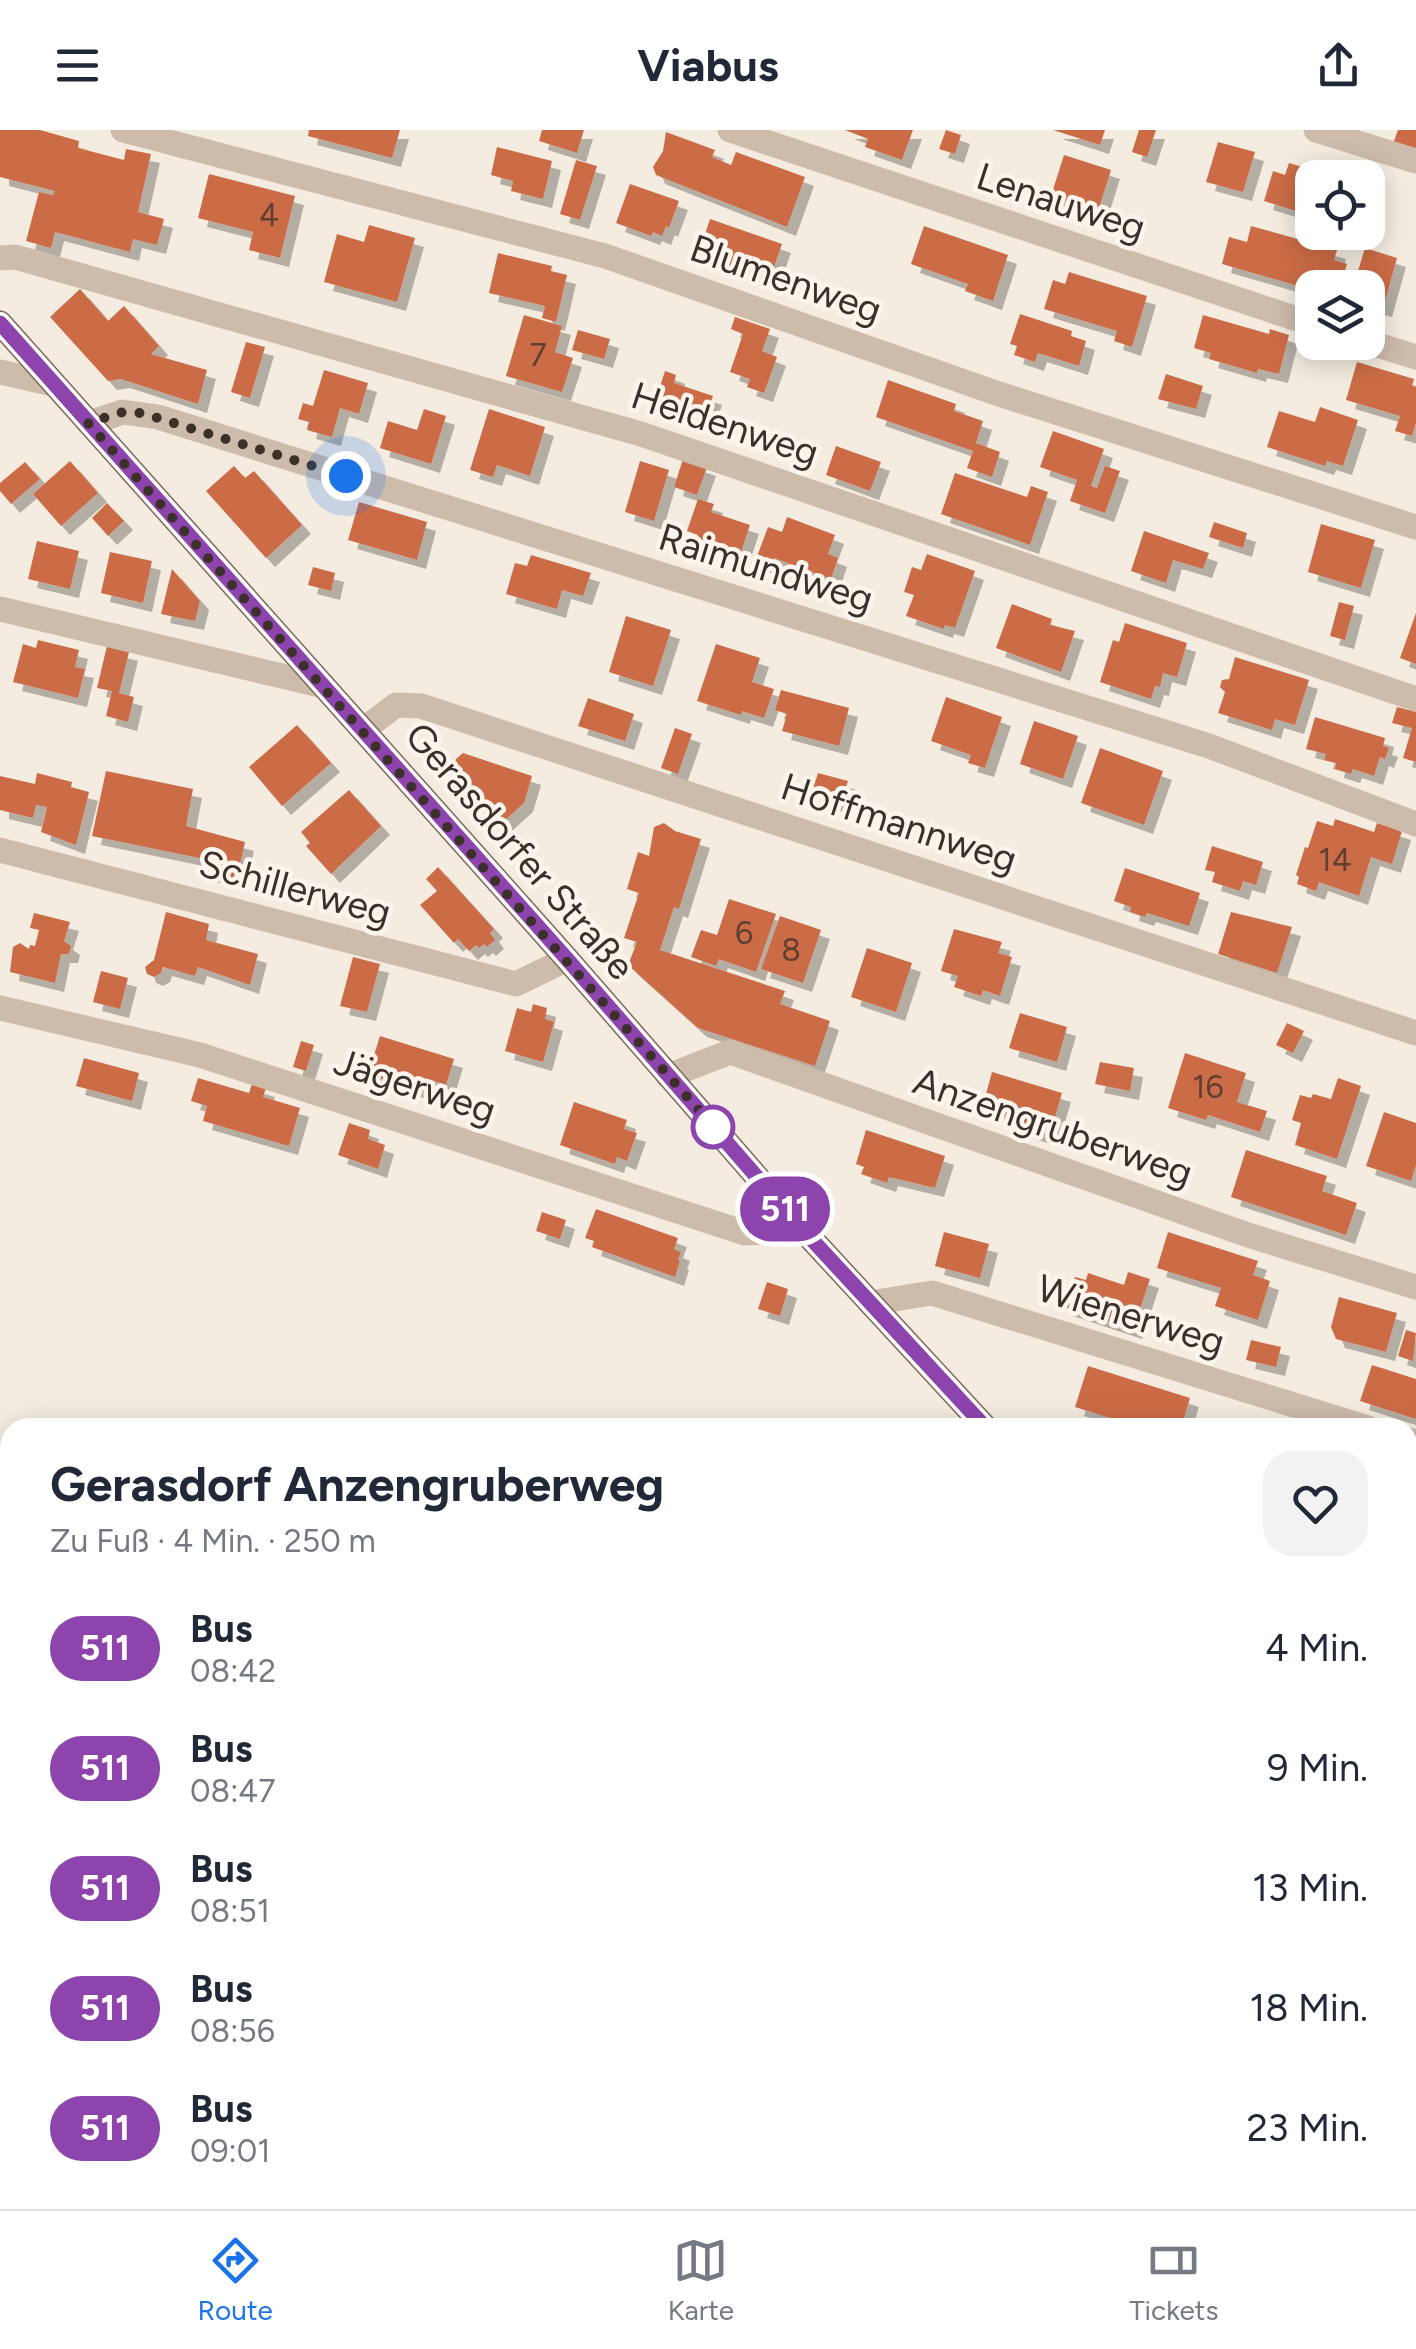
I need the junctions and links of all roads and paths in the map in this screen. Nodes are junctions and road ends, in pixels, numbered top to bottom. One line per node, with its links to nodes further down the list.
1 (123, 130): 13 (street, Blumenweg)
2 (730, 130): 6 (street, Lenauweg)
3 (1316, 130): 4 (street)
4 (1416, 161)
5 (0, 258): 16 (street, Heldenweg)
6 (1295, 318)
7 (0, 323): 11 (main road, Gerasdorfer Straße)
8 (1385, 347): 9 (street)
9 (1416, 357)
10 (0, 372): 11 (street)
11 (53, 384): 12 (main road, Gerasdorfer Straße)
12 (88, 423): 15 (main road, Gerasdorfer Straße); 18 (street, Raimundweg)
13 (1416, 527)
14 (0, 609): 15 (street)
15 (324, 686): 17 (main road, Gerasdorfer Straße)
16 (1416, 699)
17 (364, 730): 20 (main road, Gerasdorfer Straße); 22 (street, Hoffmannweg)
18 (1416, 824)
19 (0, 850): 20 (street, Schillerweg)
20 (567, 959): 23 (main road, Gerasdorfer Straße)
21 (0, 1008): 24 (street, Jägerweg)
22 (1416, 1033)
23 (668, 1076): 24 (main road, Gerasdorfer Straße); 25 (street, Anzengruberweg)
24 (804, 1231): 26 (main road, Gerasdorfer Straße)
25 (1416, 1287)
26 (870, 1303): 27 (main road, Gerasdorfer Straße); 28 (street, Wienerweg)
27 (977, 1418)
28 (1336, 1418)

